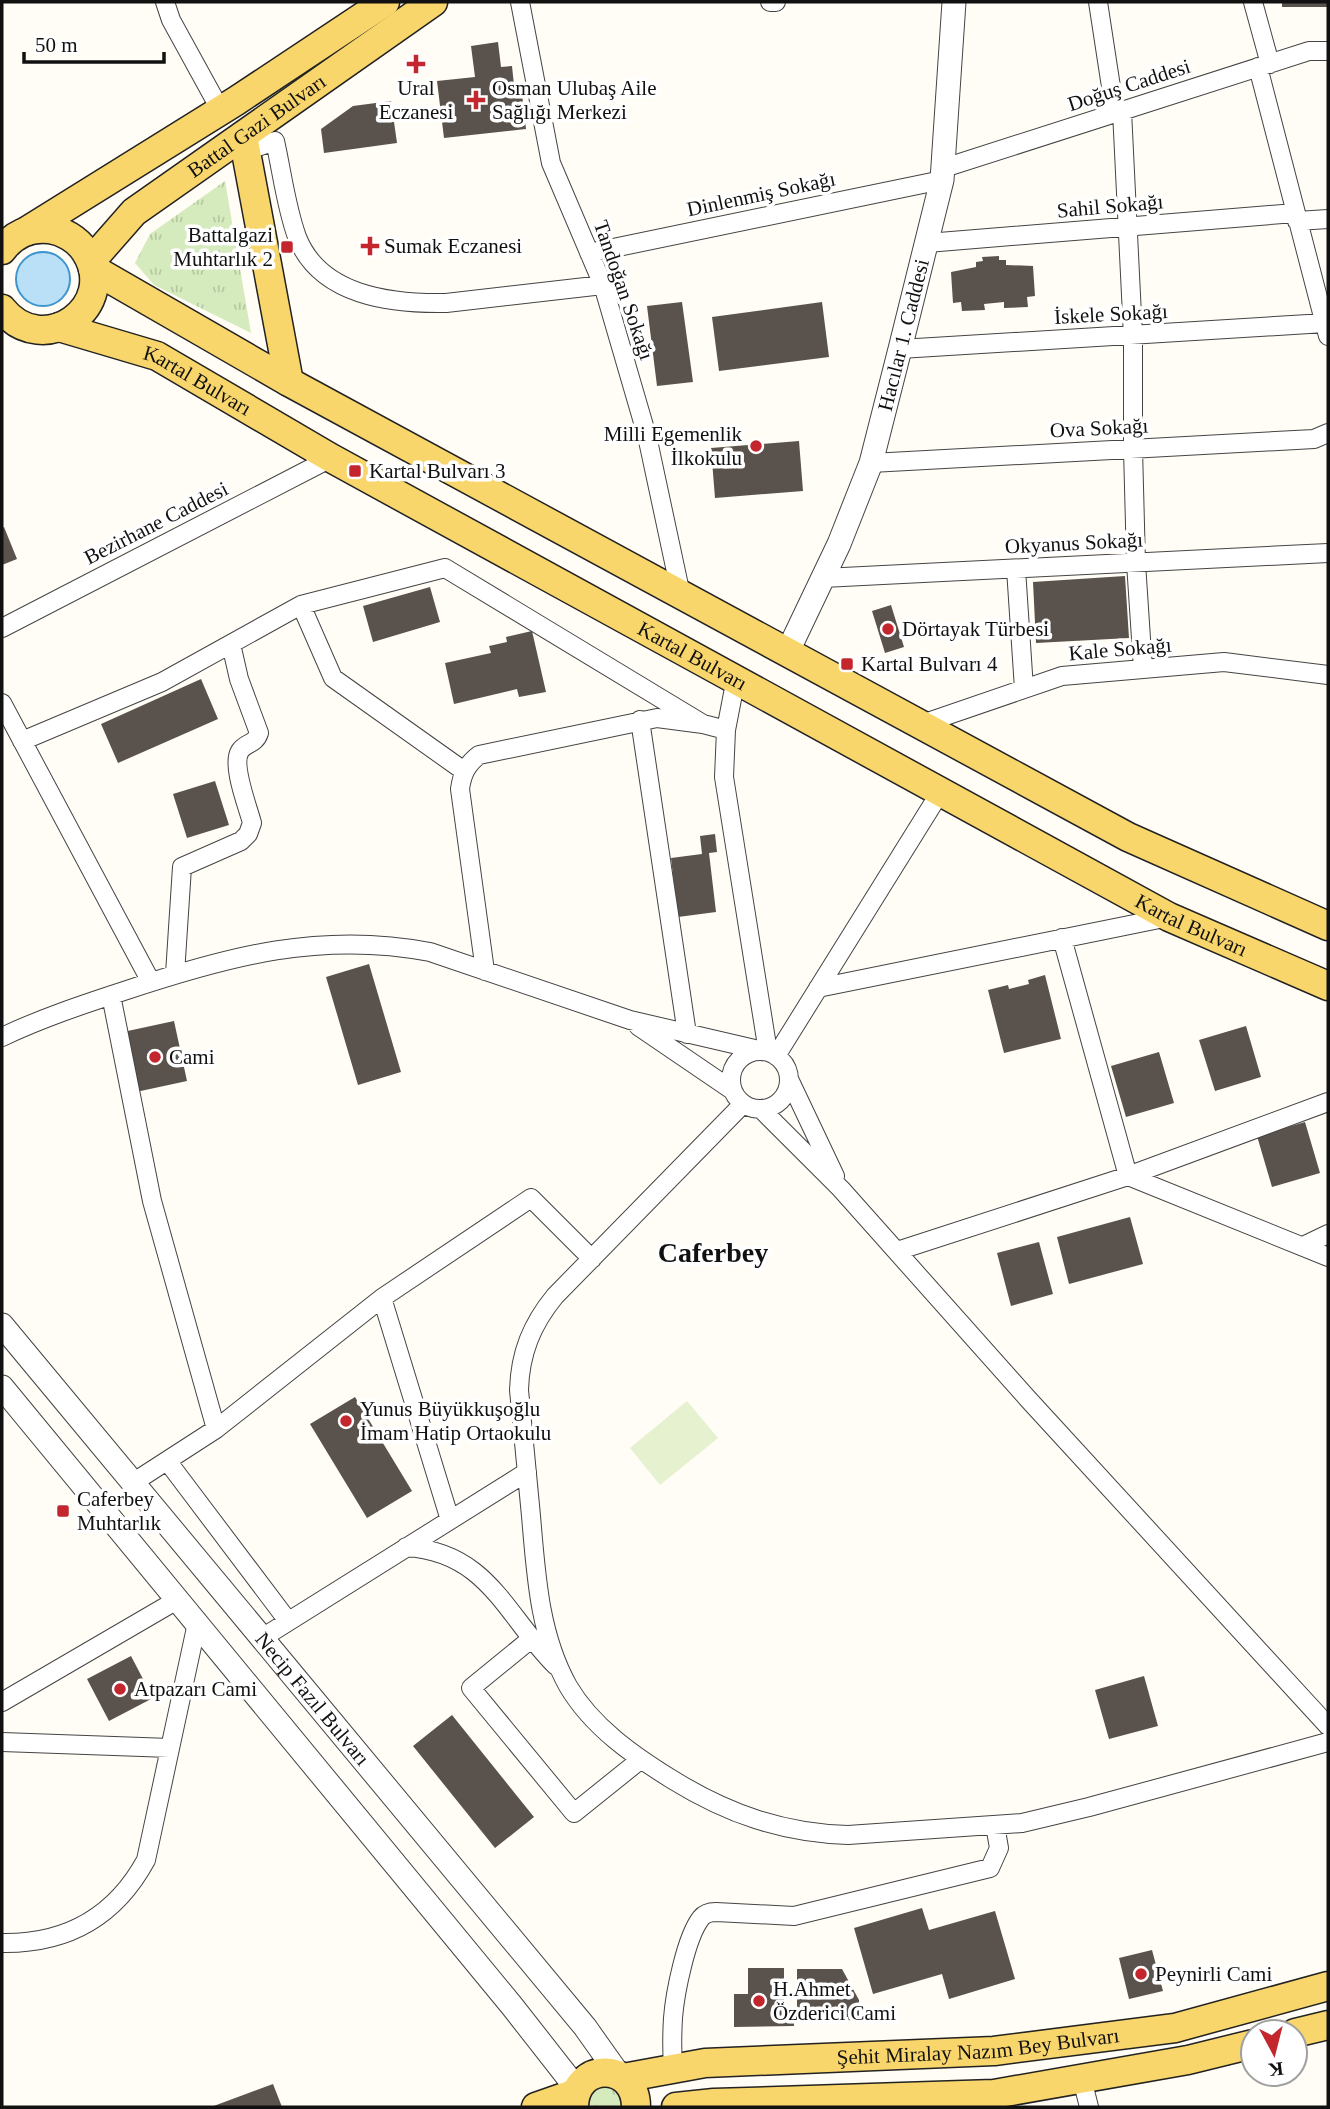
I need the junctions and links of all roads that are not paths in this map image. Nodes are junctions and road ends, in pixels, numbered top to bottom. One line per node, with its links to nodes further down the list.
1 (165, 2): 12 (street)
2 (385, 2): 12 (main road, Battal Gazi Bulvarı)
3 (433, 2): 14 (main road, Battal Gazi Bulvarı)
4 (520, 2): 21 (street, Tandoğan Sokağı)
5 (770, 2): 6 (street)
6 (776, 2)
7 (954, 2): 15 (street, Hacılar 1. Caddesi)
8 (1098, 2): 13 (street)
9 (1253, 2): 11 (street)
10 (1328, 51): 11 (street, Doğuş Caddesi)
11 (1264, 66): 13 (street, Doğuş Caddesi); 16 (street)
12 (220, 111): 19 (main road, Battal Gazi Bulvarı)
13 (1119, 112): 15 (street, Doğuş Caddesi); 18 (street)
14 (244, 144): 22 (main road, Battal Gazi Bulvarı); 23 (street); 29 (main road)
15 (943, 174): 20 (street, Hacılar 1. Caddesi); 21 (street, Dinlenmiş Sokağı)
16 (1296, 217): 17 (street, Sahil Sokağı); 18 (street, Sahil Sokağı); 26 (street)
17 (1328, 219)
18 (1128, 227): 20 (street, Sahil Sokağı); 27 (street)
19 (11, 241): 22 (main road, Kartal Bulvarı)
20 (927, 243): 28 (street, Hacılar 1. Caddesi)
21 (589, 253): 23 (street, Tandoğan Sokağı)
22 (92, 265): 25 (main road); 29 (main road, Kartal Bulvarı)
23 (603, 285): 38 (street, Tandoğan Sokağı)
24 (9, 322): 25 (main road, Kartal Bulvarı)
25 (59, 327): 32 (main road, Kartal Bulvarı)
26 (1326, 330): 27 (street, İskele Sokağı)
27 (1133, 336): 28 (street, İskele Sokağı); 31 (street)
28 (900, 349): 33 (street, Hacılar 1. Caddesi)
29 (289, 382): 38 (main road, Kartal Bulvarı)
30 (1328, 433): 31 (street, Ova Sokağı)
31 (1133, 449): 33 (street, Ova Sokağı); 35 (street)
32 (331, 458): 40 (street, Bezirhane Caddesi); 45 (main road, Kartal Bulvarı)
33 (871, 463): 37 (street, Hacılar 1. Caddesi)
34 (1328, 553): 35 (street, Okyanus Sokağı)
35 (1136, 562): 36 (street, Okyanus Sokağı); 43 (street)
36 (1016, 569): 37 (street, Okyanus Sokağı); 46 (street)
37 (823, 578): 42 (street, Hacılar 1. Caddesi)
38 (681, 595): 42 (main road, Kartal Bulvarı)
39 (301, 605): 41 (street); 49 (street); 53 (street)
40 (2, 628)
41 (231, 644): 52 (street); 59 (street)
42 (787, 653): 50 (main road, Kartal Bulvarı)
43 (1143, 669): 44 (street, Kale Sokağı); 46 (street, Kale Sokağı)
44 (1328, 675)
45 (736, 678): 51 (street); 54 (main road, Kartal Bulvarı)
46 (1024, 689): 50 (street, Kale Sokağı)
47 (2, 703): 52 (street)
48 (640, 720): 49 (street); 53 (street); 65 (street)
49 (703, 724): 51 (street)
50 (922, 724): 56 (main road, Kartal Bulvarı)
51 (726, 730): 67 (street)
52 (22, 740): 60 (street)
53 (464, 771): 58 (street)
54 (941, 791): 55 (main road, Kartal Bulvarı); 62 (street)
55 (1169, 917): 57 (street); 61 (main road, Kartal Bulvarı)
56 (1327, 923)
57 (1062, 938): 62 (street); 72 (street)
58 (485, 971): 59 (street); 64 (street)
59 (175, 974): 60 (street)
60 (151, 982): 63 (street)
61 (1328, 986)
62 (818, 988): 67 (street)
63 (111, 995): 66 (street); 82 (street)
64 (630, 1020): 65 (street); 69 (street)
65 (687, 1034): 67 (street)
66 (2, 1037)
67 (767, 1053): 68 (street); 69 (street)
68 (789, 1079): 71 (street); 73 (street)
69 (737, 1097): 71 (street); 78 (street)
70 (1328, 1102): 72 (street)
71 (761, 1109): 73 (street)
72 (1128, 1176): 75 (street); 76 (street)
73 (841, 1189): 76 (street)
74 (1328, 1234): 75 (street)
75 (1303, 1246): 77 (street)
76 (897, 1251): 95 (street)
77 (1328, 1257)
78 (593, 1258): 79 (street); 84 (street)
79 (382, 1298): 82 (street); 86 (street)
80 (2, 1325): 85 (street, Necip Fazıl Bulvarı)
81 (2, 1387): 88 (street, Necip Fazıl Bulvarı)
82 (216, 1429): 83 (street)
83 (168, 1462): 85 (street); 89 (street)
84 (527, 1472): 86 (street); 93 (street)
85 (134, 1482): 91 (street, Necip Fazıl Bulvarı)
86 (450, 1520): 87 (street)
87 (406, 1547): 89 (street); 92 (street)
88 (177, 1600): 90 (street, Necip Fazıl Bulvarı); 94 (street)
89 (288, 1621): 91 (street)
90 (197, 1623): 98 (street); 109 (street, Necip Fazıl Bulvarı)
91 (262, 1638): 107 (street, Necip Fazıl Bulvarı)
92 (531, 1639): 93 (street); 99 (street)
93 (560, 1670): 99 (street)
94 (2, 1702)
95 (1328, 1726)
96 (2, 1742): 98 (street)
97 (1328, 1742): 100 (street)
98 (170, 1748): 101 (street)
99 (640, 1760): 100 (street)
100 (995, 1825): 106 (street)
101 (2, 1943)
102 (1328, 1986): 106 (main road, Şehit Miralay Nazım Bey Bulvarı)
103 (1328, 2025): 104 (main road)
104 (1309, 2030)
105 (1239, 2047): 108 (main road, Şehit Miralay Nazım Bey Bulvarı)
106 (673, 2067): 107 (main road, Şehit Miralay Nazım Bey Bulvarı)
107 (621, 2077): 109 (main road, Şehit Miralay Nazım Bey Bulvarı); 112 (main road)
108 (1082, 2079): 110 (main road, Şehit Miralay Nazım Bey Bulvarı); 114 (street)
109 (576, 2096): 111 (main road)
110 (766, 2104): 113 (main road, Şehit Miralay Nazım Bey Bulvarı)
111 (536, 2107)
112 (636, 2107)
113 (676, 2107)
114 (1089, 2107)

